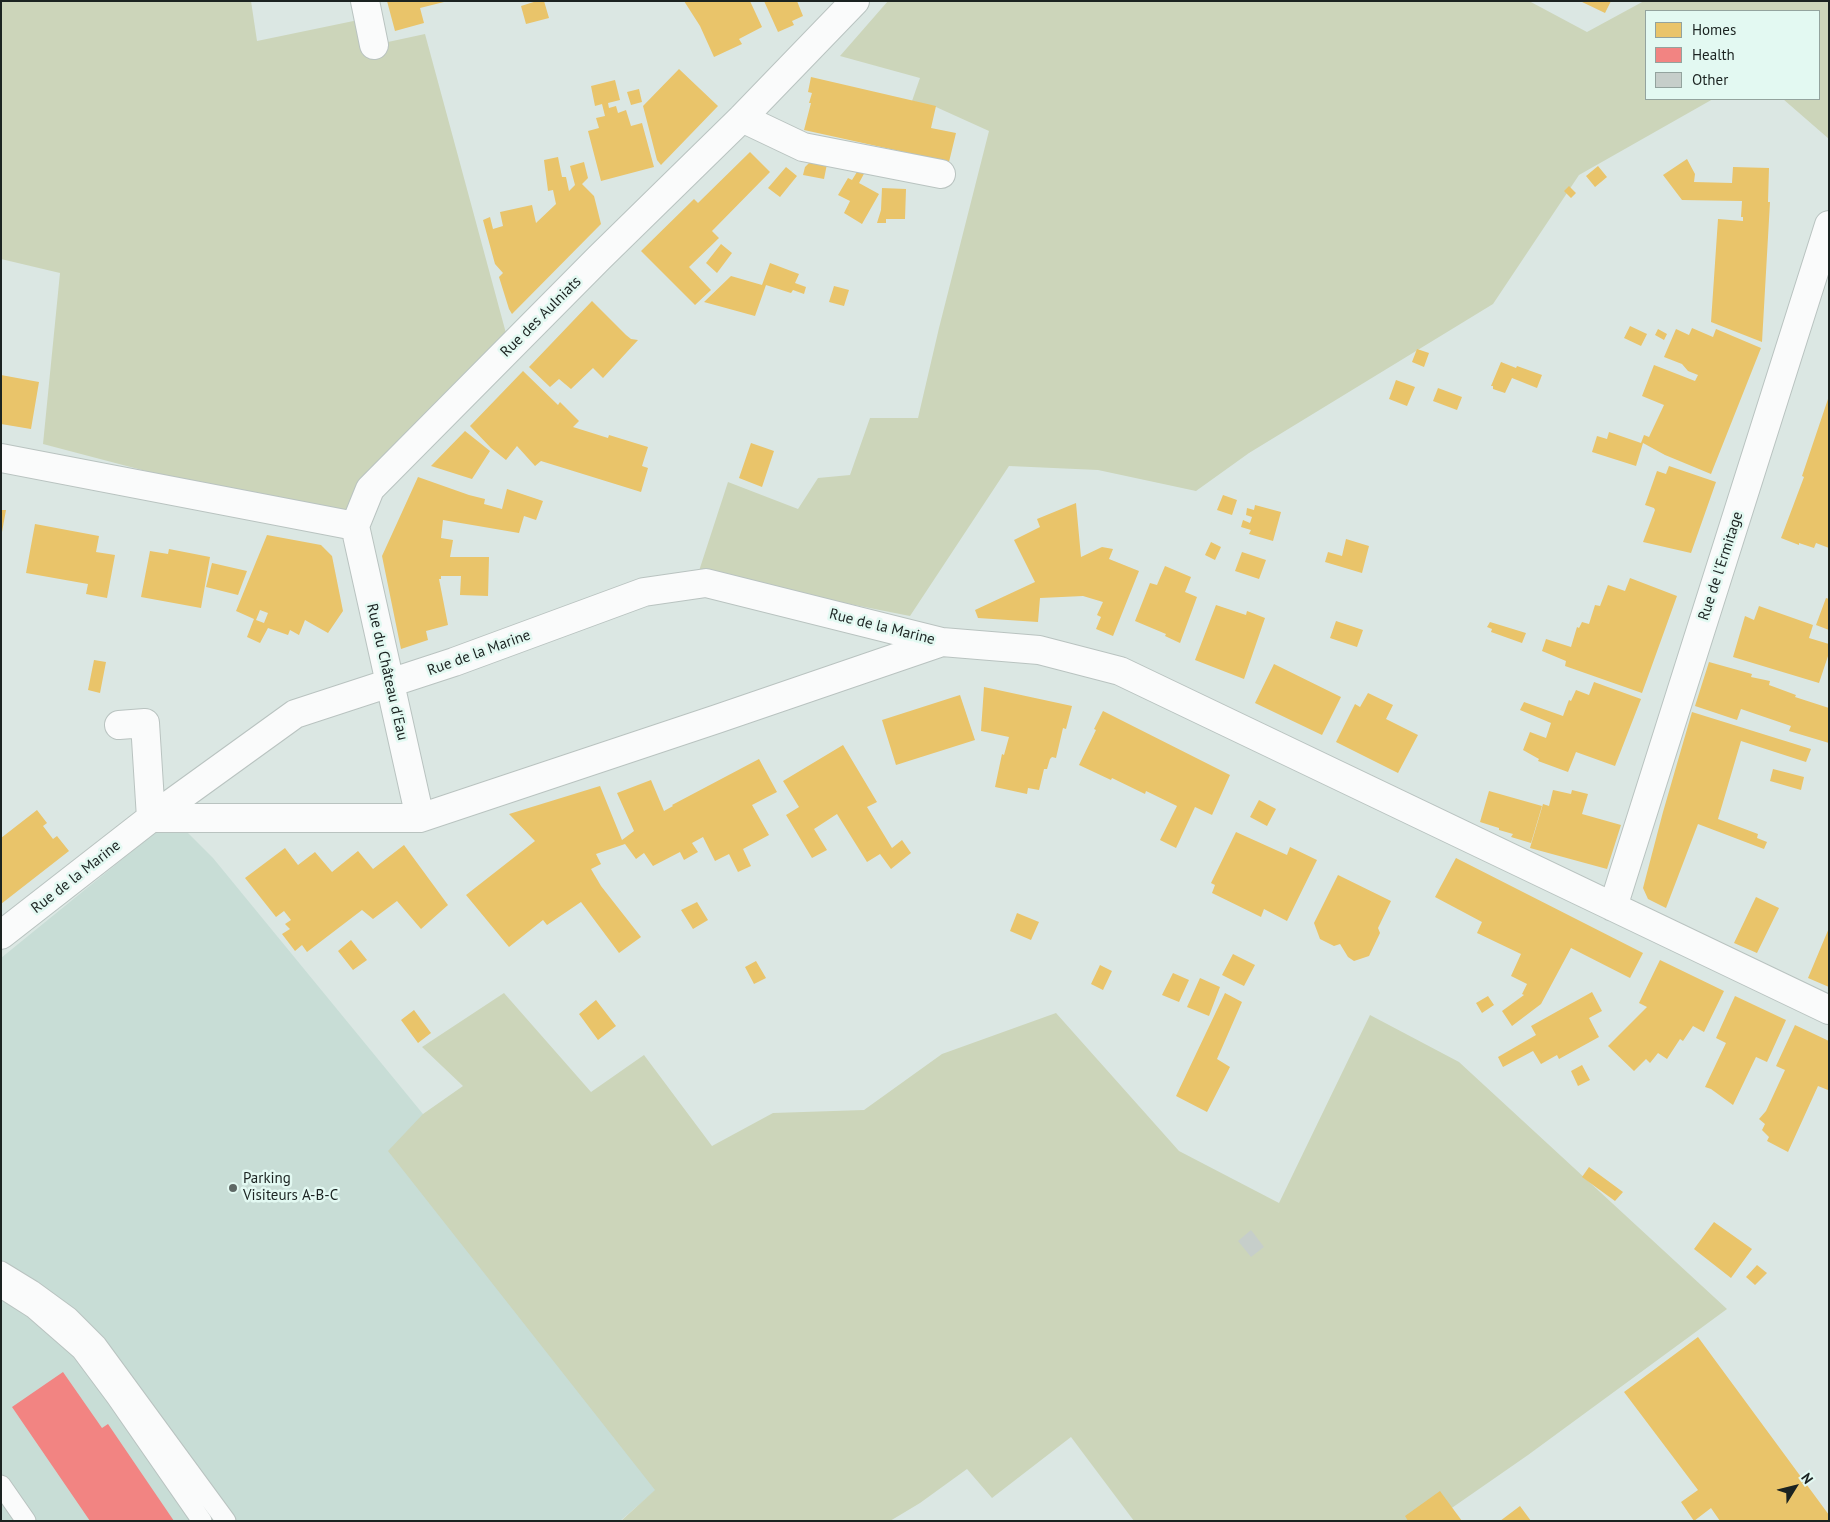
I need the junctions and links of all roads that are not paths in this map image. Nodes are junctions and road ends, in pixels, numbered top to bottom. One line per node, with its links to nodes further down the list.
1 (365, 1): 3 (street)
2 (855, 1): 4 (street, Rue des Aulniats)
3 (374, 45)
4 (742, 118): 5 (street); 8 (street, Rue des Aulniats)
5 (941, 174)
6 (1829, 225): 14 (street, Rue de l'Ermitage)
7 (1, 458): 8 (street)
8 (355, 526): 10 (street, Rue du Château d'Eau)
9 (942, 642): 10 (street, Rue de la Marine); 13 (street, Rue de la Marine); 14 (street)
10 (390, 684): 12 (street, Rue de la Marine); 13 (street, Rue du Château d'Eau)
11 (119, 725): 12 (street)
12 (151, 818): 13 (street, Rue de la Marine); 15 (street, Rue de la Marine)
13 (420, 818)
14 (1613, 907): 16 (street)
15 (1, 935)
16 (1829, 1010)
17 (1, 1272): 22 (lane)
18 (1, 1288): 21 (lane)
19 (1, 1485): 20 (lane)
20 (26, 1521)
21 (202, 1521)
22 (226, 1521)

